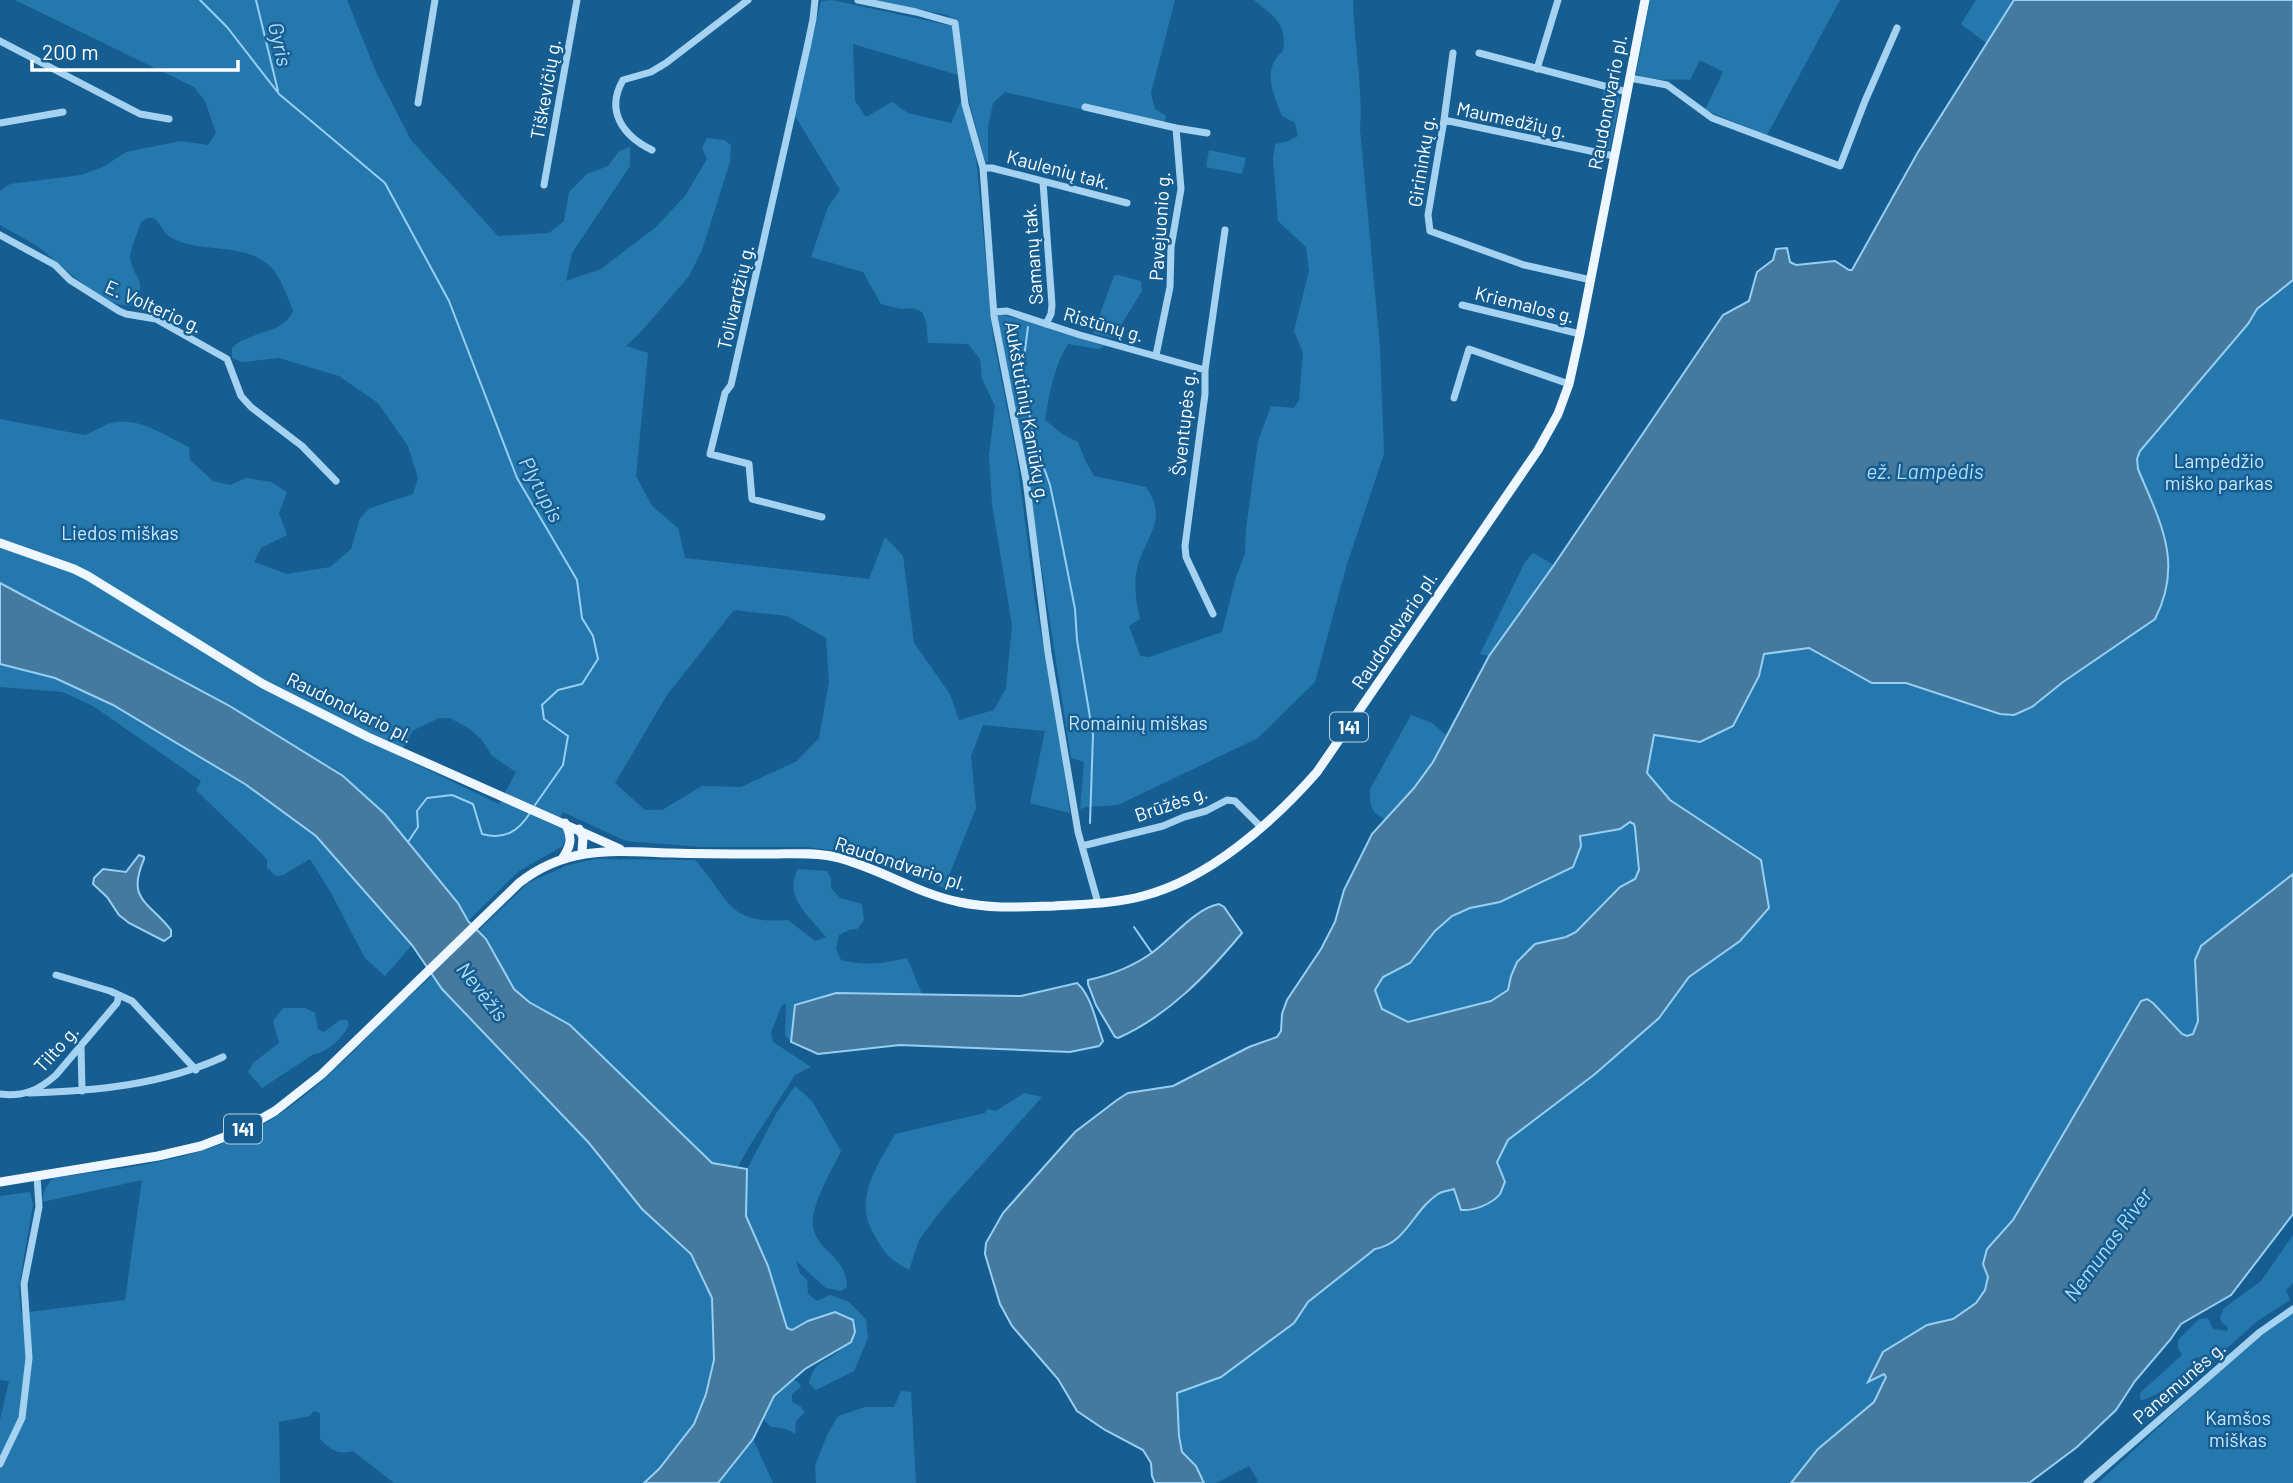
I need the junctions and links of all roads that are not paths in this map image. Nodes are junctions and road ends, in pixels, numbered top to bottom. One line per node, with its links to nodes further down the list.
1 (435, 0): 15 (street)
2 (577, 0): 27 (street, Tiškevičių g.)
3 (748, 0): 23 (street)
4 (815, 0): 41 (street, Tolivardžių g.)
5 (858, 0): 25 (street, Aukštutinių Kaniūkų g.)
6 (1558, 0): 12 (street)
7 (1645, 0): 13 (main road, Raudondvario pl. / 141)
8 (1897, 29): 13 (street)
9 (0, 41): 18 (street)
10 (1453, 52): 19 (street, Girininkų g.)
11 (1479, 53): 12 (street)
12 (1537, 69): 14 (street)
13 (1630, 78): 14 (main road, Raudondvario pl. / 141)
14 (1628, 92): 24 (main road, Raudondvario pl. / 141)
15 (418, 103)
16 (1085, 107): 21 (street)
17 (63, 112): 20 (street)
18 (169, 119)
19 (1444, 120): 24 (street, Maumedžių g.); 31 (street, Girininkų g.)
20 (0, 123)
21 (1176, 128): 22 (street); 36 (street, Pavejuonio g.)
22 (1207, 133)
23 (652, 150)
24 (1614, 156): 31 (main road, Raudondvario pl. / 141)
25 (983, 168): 26 (street, Kaulenių tak.); 33 (street, Aukštutinių Kaniūkų g.)
26 (1043, 181): 28 (street, Kaulenių tak.); 34 (street, Samanų tak.)
27 (544, 184)
28 (1127, 202)
29 (1225, 230): 37 (street, Šventupės g.)
30 (0, 235): 40 (street, E. Volterio g.)
31 (1591, 280): 35 (main road, Raudondvario pl. / 141)
32 (1462, 306): 35 (street, Kriemalos g.)
33 (994, 312): 34 (street, Ristūnų g.); 48 (street, Aukštutinių Kaniūkų g.)
34 (1046, 324): 36 (street, Ristūnų g.)
35 (1580, 334): 38 (main road, Raudondvario pl. / 141)
36 (1156, 355): 37 (street, Ristūnų g.)
37 (1205, 370): 43 (street, Šventupės g.)
38 (1569, 384): 39 (street); 45 (main road, Raudondvario pl. / 141)
39 (1454, 398)
40 (335, 481)
41 (822, 517)
42 (0, 543): 44 (main road, Raudondvario pl.)
43 (1213, 614)
44 (565, 823): 46 (main road, Raudondvario pl.); 47 (main road)
45 (1261, 827): 48 (street, Brūžės g.); 52 (main road, Raudondvario pl. / 141)
46 (579, 829): 49 (main road, Raudondvario pl.); 50 (main road)
47 (571, 842): 50 (main road); 51 (main road)
48 (1082, 846): 52 (street, Aukštutinių Kaniūkų g.)
49 (625, 851): 50 (main road, Raudondvario pl. / 141); 52 (main road, Raudondvario pl. / 141)
50 (582, 853): 51 (main road, 141)
51 (562, 859): 61 (main road, 141)
52 (1098, 903)
53 (56, 975): 54 (street)
54 (120, 995): 55 (street, Tilto g.); 57 (street)
55 (81, 1045): 58 (street); 59 (street, Tilto g.)
56 (223, 1057): 57 (street)
57 (196, 1070): 58 (street)
58 (82, 1091): 59 (street)
59 (29, 1093): 60 (street, Tilto g.)
60 (0, 1094)
61 (37, 1176): 62 (main road, 141); 64 (street)
62 (0, 1182)
63 (2293, 1309): 65 (street, Panemunės g.)
64 (0, 1464)
65 (2087, 1483)

